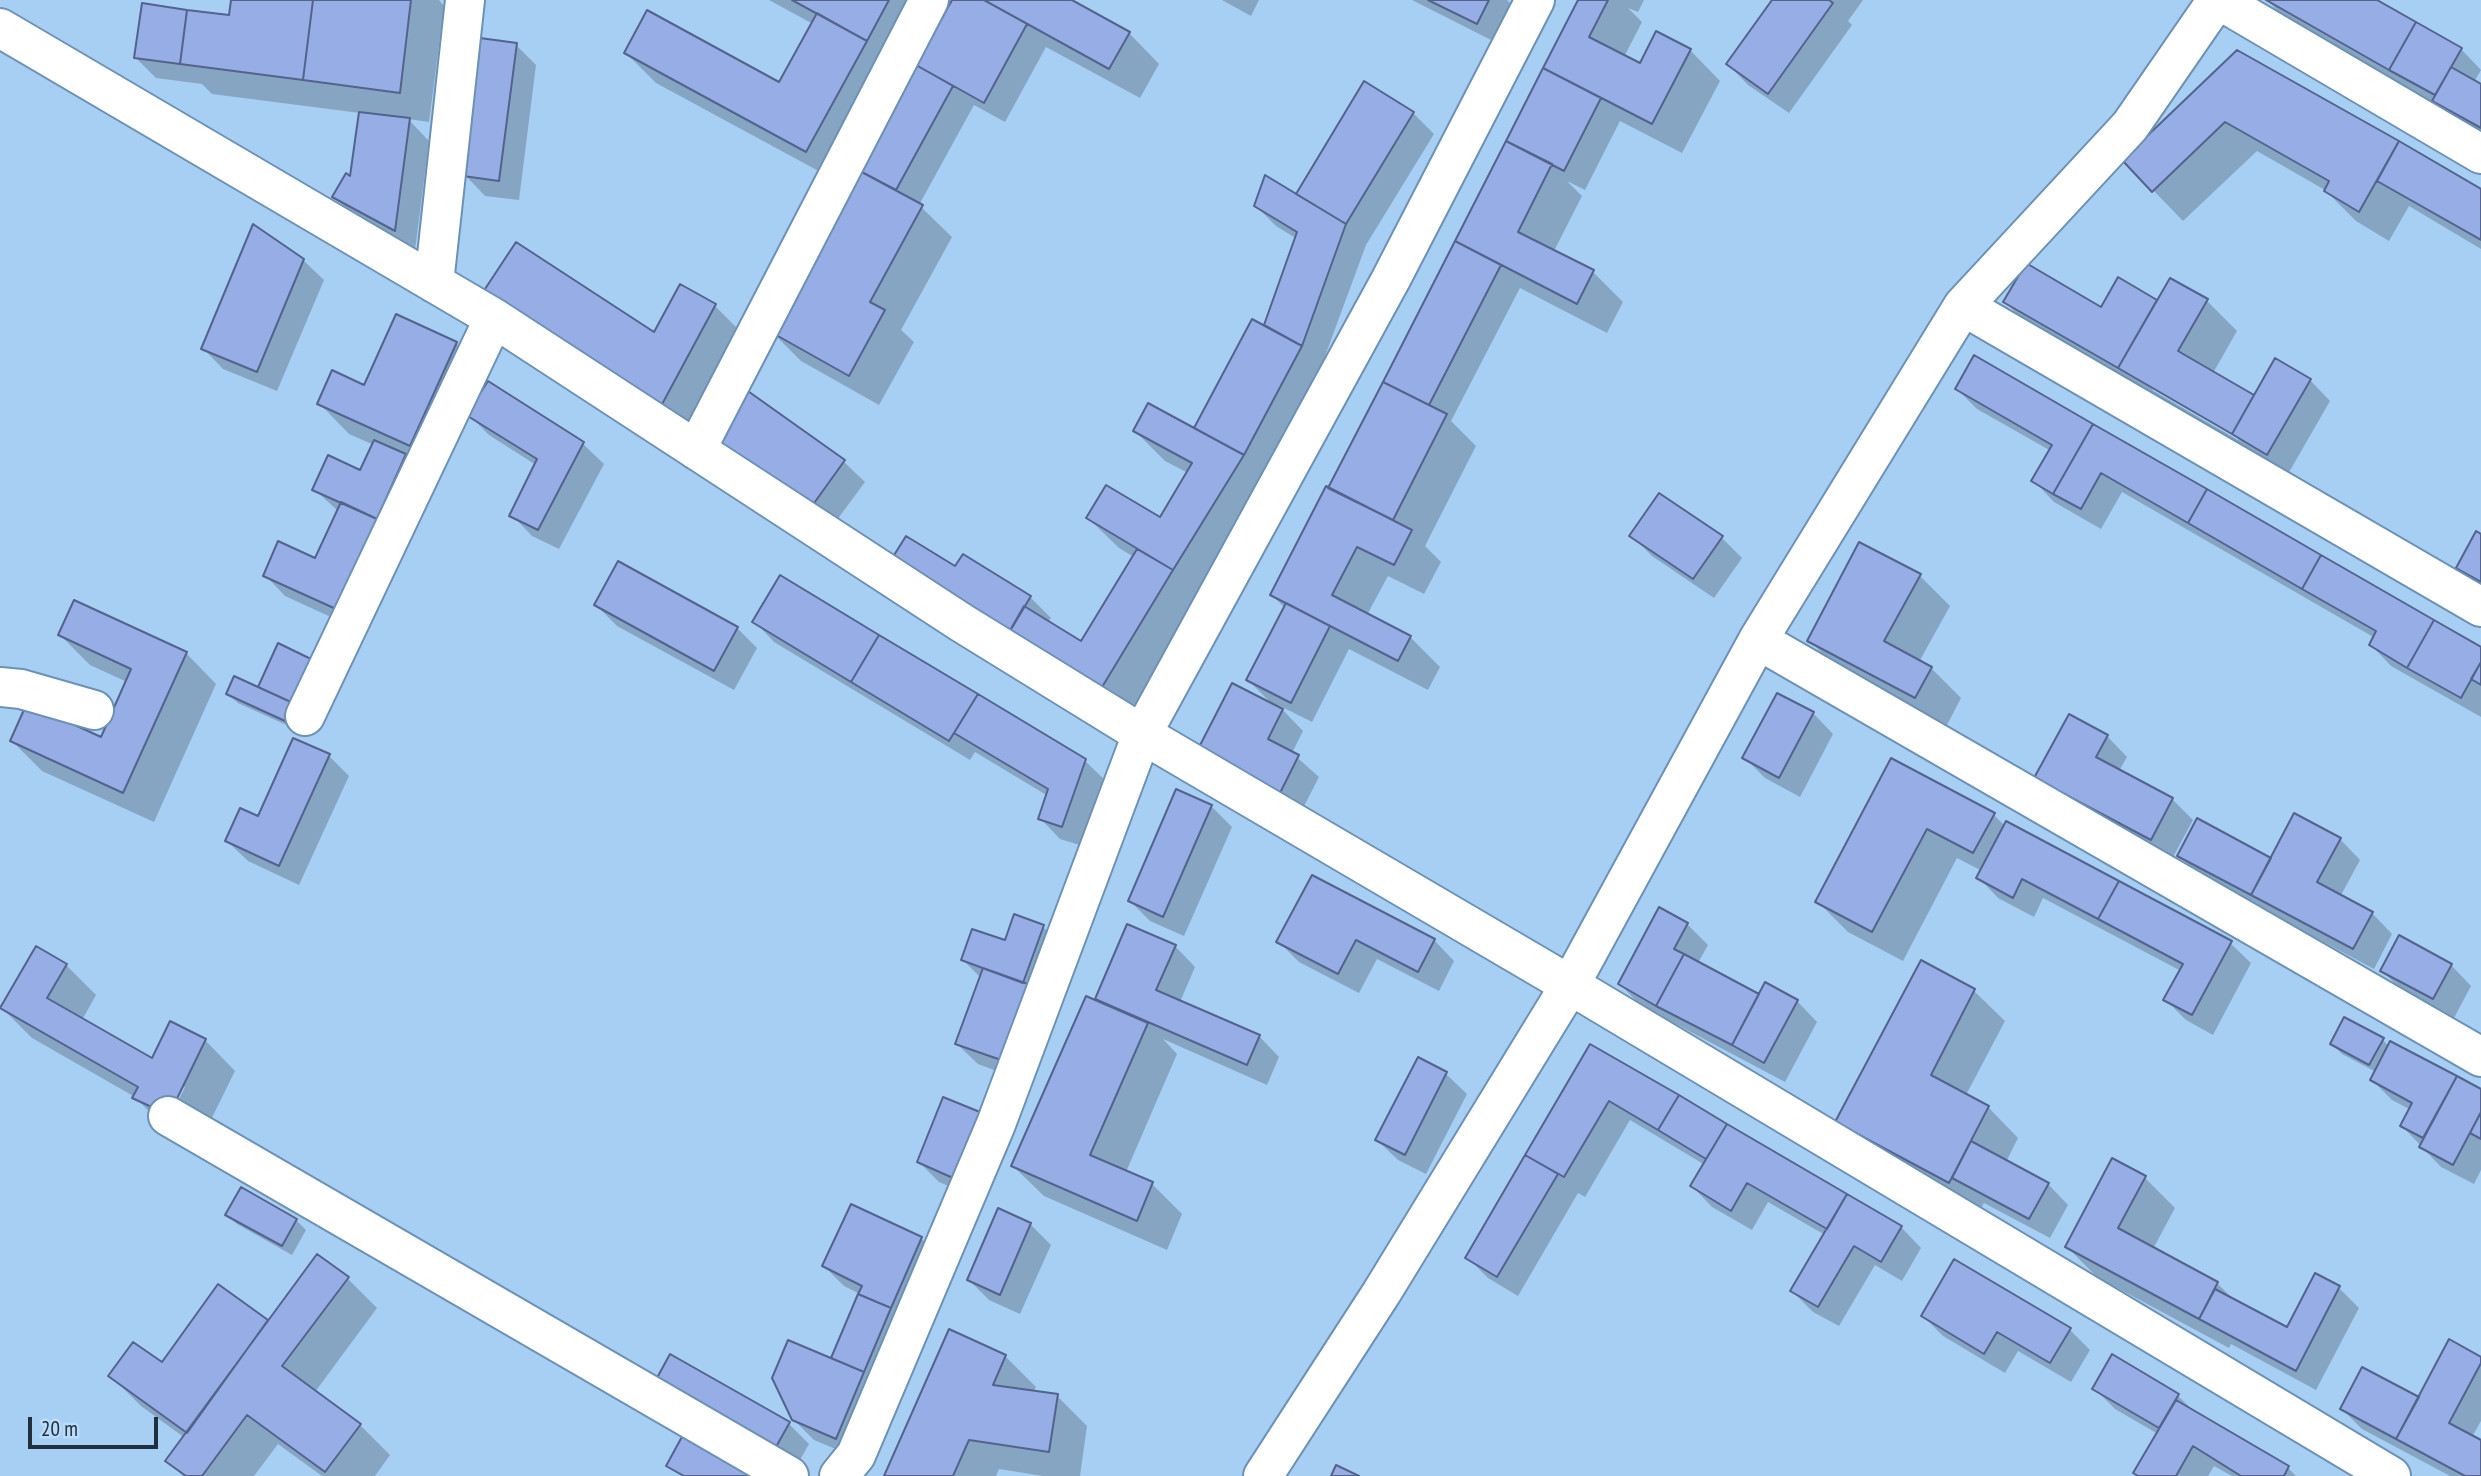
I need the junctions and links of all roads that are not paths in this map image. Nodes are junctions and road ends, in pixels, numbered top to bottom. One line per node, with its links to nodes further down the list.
1 (465, 0): 7 (street)
2 (929, 0): 10 (street)
3 (1535, 0): 16 (street)
4 (2218, 0): 6 (street); 8 (street)
5 (0, 28): 7 (street)
6 (2481, 153)
7 (434, 283): 9 (street)
8 (1963, 306): 11 (street); 12 (street)
9 (494, 318): 10 (street); 15 (street)
10 (696, 450): 16 (street)
11 (2481, 607)
12 (1758, 640): 17 (street); 18 (street)
13 (0, 687): 14 (street)
14 (94, 710)
15 (305, 716)
16 (1142, 734): 17 (street); 21 (street)
17 (1570, 985): 22 (street); 23 (street)
18 (2481, 1057)
19 (169, 1116): 20 (street)
20 (789, 1476)
21 (839, 1476)
22 (1263, 1476)
23 (2391, 1476)

